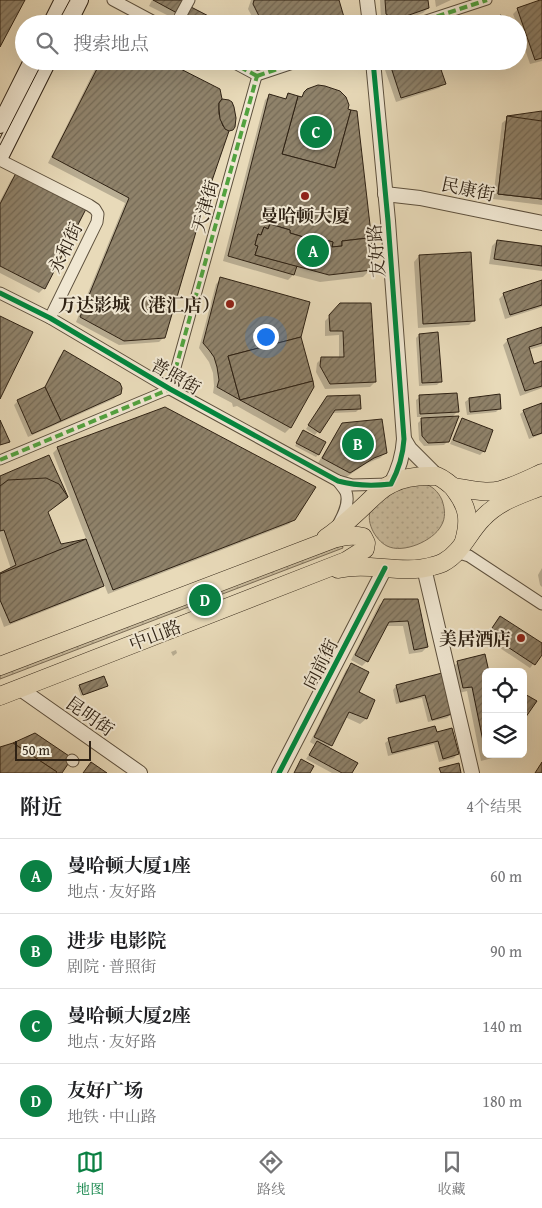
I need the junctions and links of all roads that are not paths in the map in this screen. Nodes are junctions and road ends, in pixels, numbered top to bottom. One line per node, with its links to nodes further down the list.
1 (63, 0): 7 (main road)
2 (80, 0): 8 (main road)
3 (113, 0): 9 (street)
4 (189, 0): 10 (street)
5 (367, 0): 11 (street)
6 (487, 0): 12 (street)
7 (56, 15)
8 (72, 15)
9 (141, 15)
10 (181, 15)
11 (369, 15)
12 (441, 15)
13 (28, 70): 19 (main road)
14 (44, 70): 20 (main road)
15 (246, 70): 18 (street)
16 (275, 70): 18 (street)
17 (374, 70): 21 (street, 友好路)
18 (257, 76): 25 (street, 天津街)
19 (0, 125)
20 (0, 158): 24 (street, 永和街)
21 (385, 194): 22 (street, 民康街); 26 (street, 友好路)
22 (542, 223)
23 (0, 293): 24 (street, 普照街)
24 (50, 318): 25 (street, 普照街)
25 (170, 389): 27 (street); 30 (street, 普照街)
26 (404, 440): 29 (street); 31 (street, 友好路)
27 (0, 460)
28 (542, 473): 34 (main road)
29 (437, 476): 31 (main road); 33 (main road)
30 (338, 482): 31 (street); 35 (street)
31 (391, 484): 35 (main road)
32 (542, 486): 34 (main road)
33 (453, 487): 34 (main road); 36 (main road)
34 (503, 495): 36 (main road)
35 (328, 537): 37 (main road)
36 (460, 547): 39 (main road); 41 (street)
37 (308, 549): 40 (main road); 42 (main road, 中山路)
38 (384, 568): 39 (main road); 40 (main road); 46 (street, 向前街)
39 (424, 568): 47 (street)
40 (311, 575): 43 (main road, 中山路)
41 (542, 604)
42 (0, 666)
43 (20, 688): 44 (main road, 中山路); 45 (street, 昆明街)
44 (0, 696)
45 (140, 773)
46 (279, 773)
47 (472, 773)

